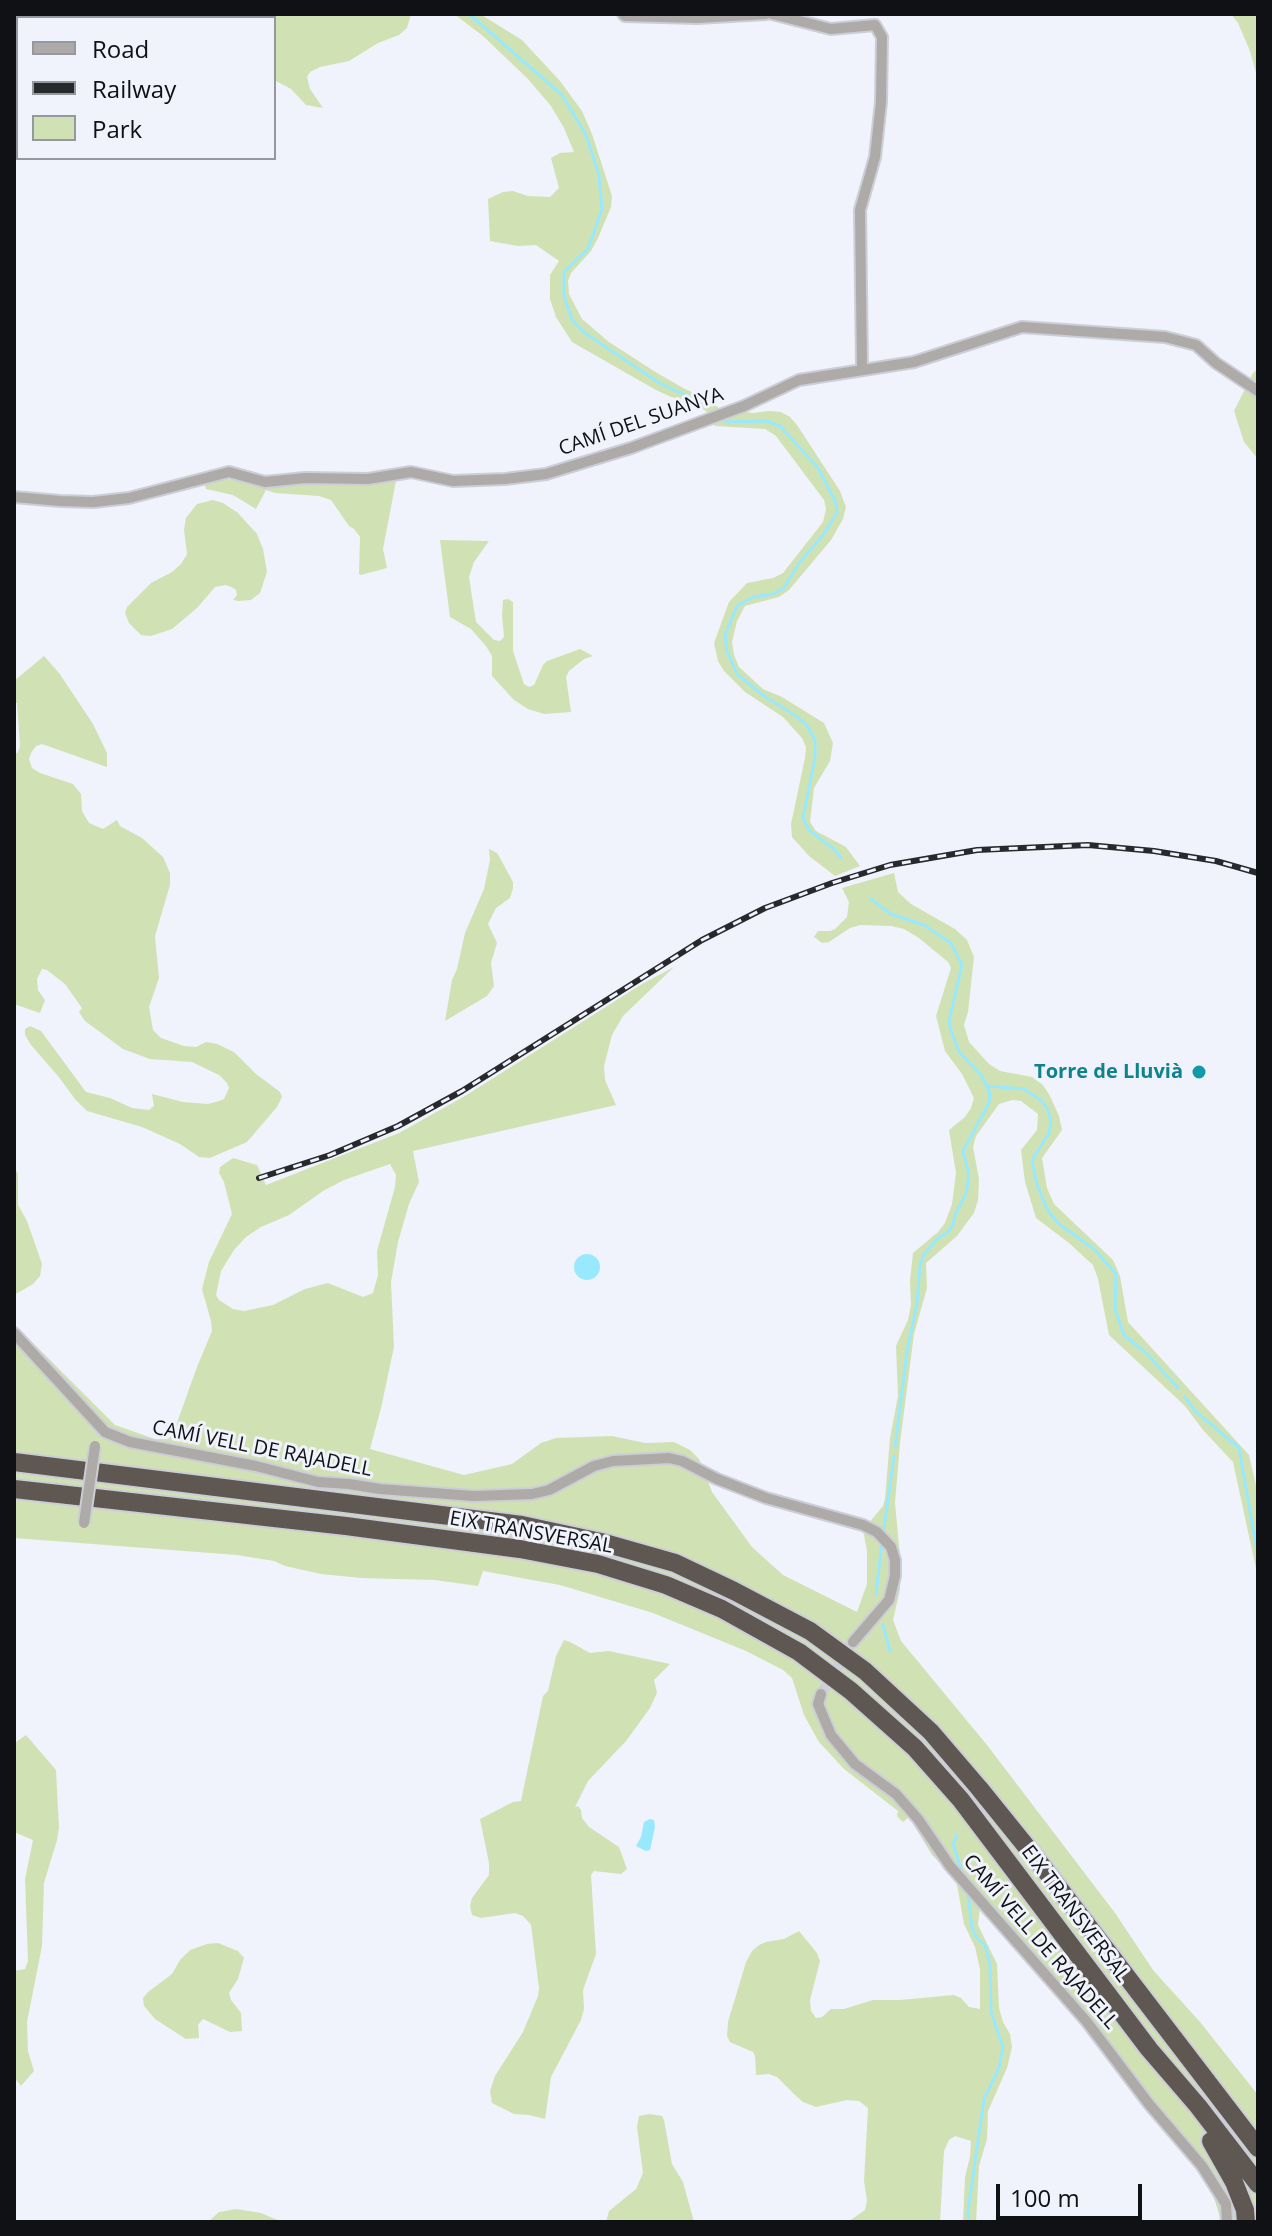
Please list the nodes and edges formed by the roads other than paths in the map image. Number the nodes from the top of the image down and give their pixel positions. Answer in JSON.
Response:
{"nodes":[{"id":1,"x":623,"y":14,"type":"edge"},
{"id":2,"x":769,"y":14,"type":"edge"},
{"id":3,"x":862,"y":369,"type":"junction"},
{"id":4,"x":1258,"y":391,"type":"edge"},
{"id":5,"x":14,"y":497,"type":"edge"},
{"id":6,"x":14,"y":1333,"type":"edge"},
{"id":7,"x":102,"y":1429,"type":"junction"},
{"id":8,"x":14,"y":1462,"type":"edge"},
{"id":9,"x":14,"y":1489,"type":"edge"},
{"id":10,"x":83,"y":1528,"type":"dead end"},
{"id":11,"x":853,"y":1642,"type":"tunnel mouth"},
{"id":12,"x":821,"y":1694,"type":"tunnel mouth"},
{"id":13,"x":1149,"y":2049,"type":"junction"},
{"id":14,"x":1258,"y":2148,"type":"edge"},
{"id":15,"x":1258,"y":2184,"type":"edge"},
{"id":16,"x":1227,"y":2222,"type":"edge"},
{"id":17,"x":1246,"y":2222,"type":"edge"}],
"edges":[{"from":1,"to":2,"type":"street"},
{"from":2,"to":3,"type":"street"},
{"from":3,"to":4,"type":"street","name":"CAMÍ DEL SUANYA"},
{"from":3,"to":5,"type":"street","name":"CAMÍ DEL SUANYA"},
{"from":6,"to":7,"type":"street","name":"CAMÍ VELL DE RAJADELL"},
{"from":7,"to":10,"type":"street","bridge":true},
{"from":7,"to":11,"type":"street","name":"CAMÍ VELL DE RAJADELL"},
{"from":8,"to":14,"type":"highway","name":"EIX TRANSVERSAL"},
{"from":9,"to":13,"type":"highway","name":"EIX TRANSVERSAL"},
{"from":12,"to":16,"type":"street","name":"CAMÍ VELL DE RAJADELL"},
{"from":13,"to":15,"type":"highway","name":"EIX TRANSVERSAL"},
{"from":13,"to":17,"type":"highway"}]}
